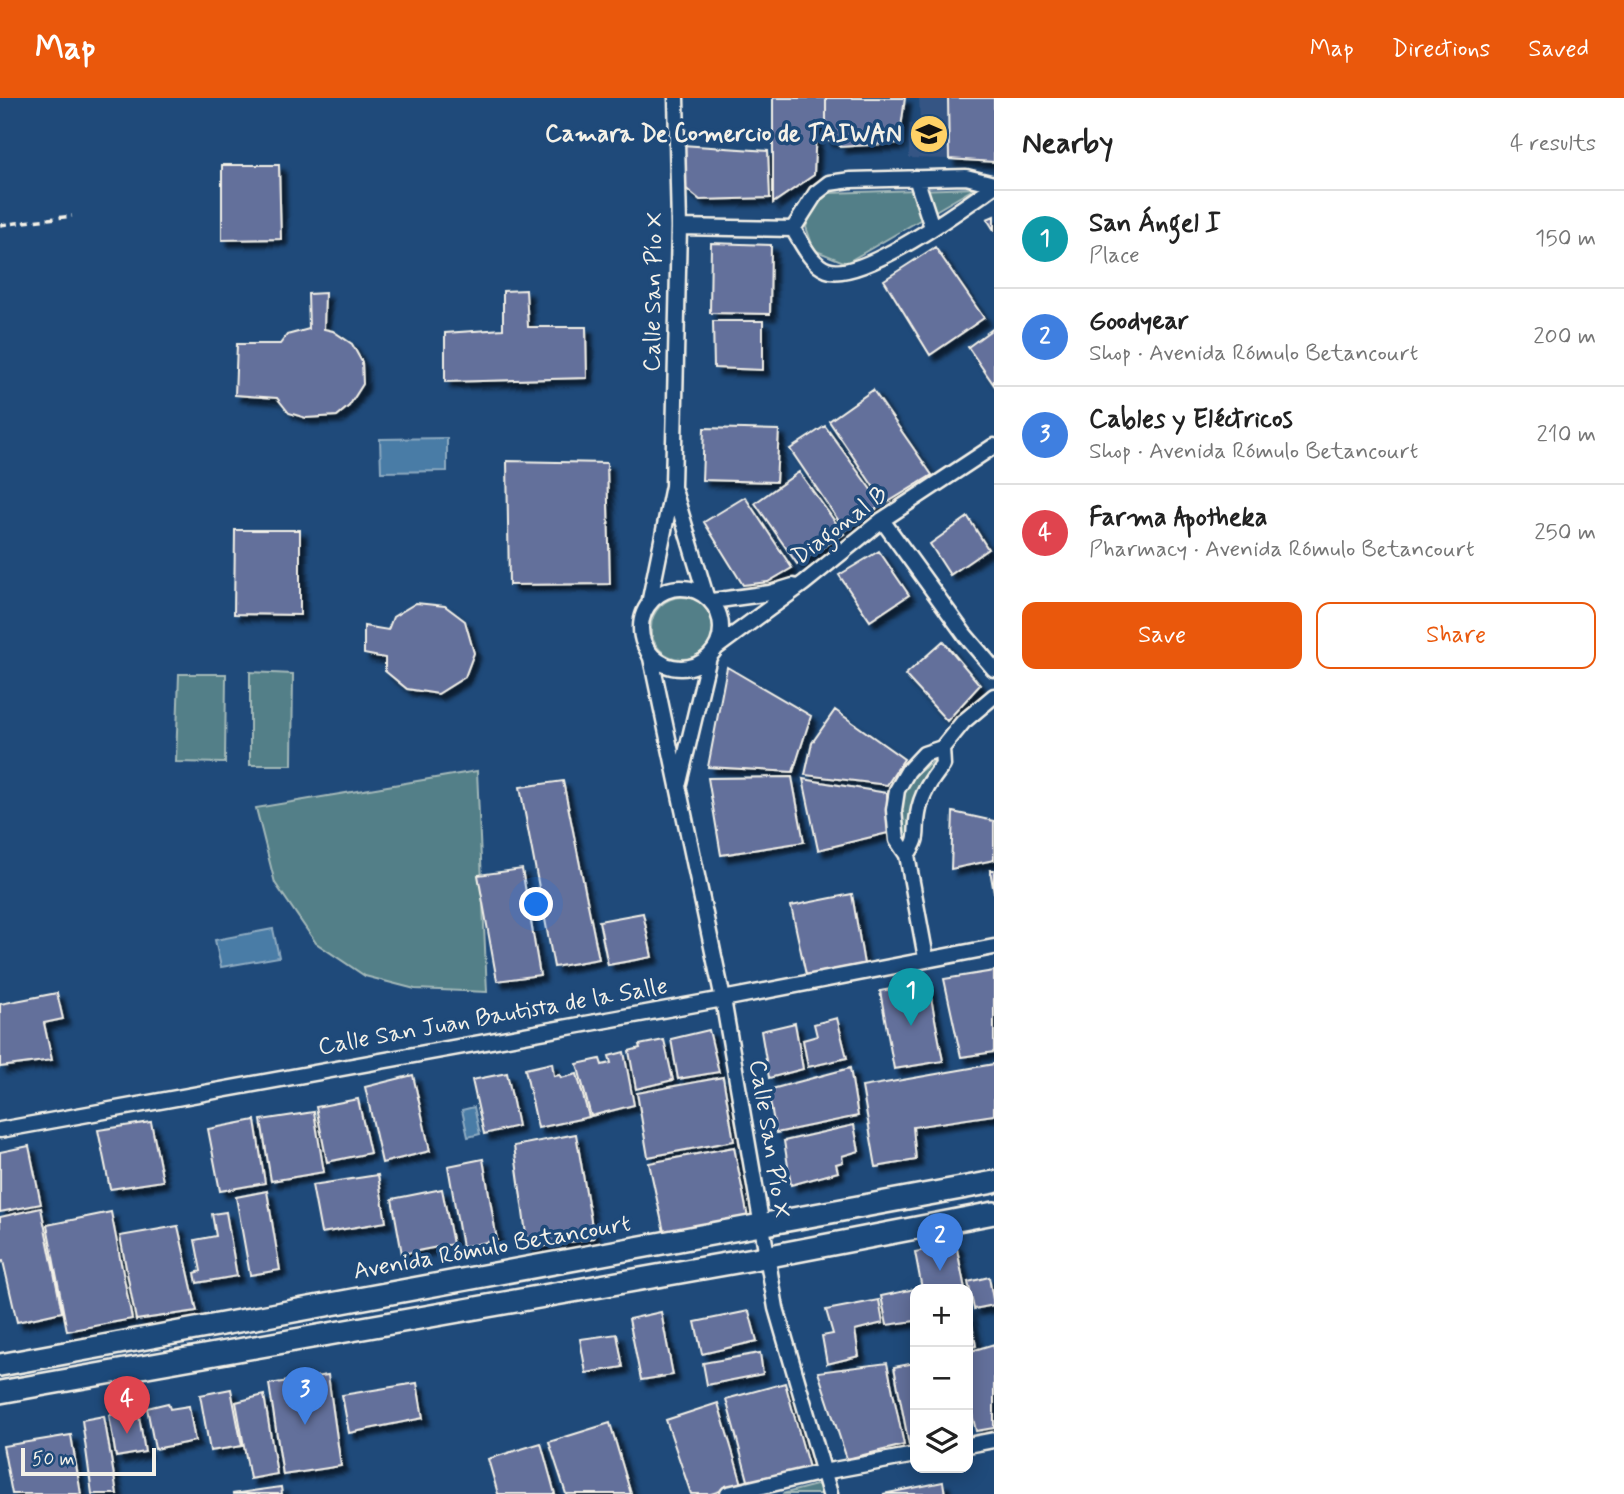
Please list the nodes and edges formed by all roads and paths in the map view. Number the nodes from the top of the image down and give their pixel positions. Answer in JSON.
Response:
{"nodes":[{"id":1,"x":676,"y":98,"type":"edge"},
{"id":2,"x":916,"y":178,"type":"junction"},
{"id":3,"x":994,"y":185,"type":"edge"},
{"id":4,"x":72,"y":216,"type":"dead end"},
{"id":5,"x":0,"y":225,"type":"edge"},
{"id":6,"x":679,"y":227,"type":"junction"},
{"id":7,"x":932,"y":227,"type":"junction"},
{"id":8,"x":793,"y":229,"type":"junction"},
{"id":9,"x":994,"y":446,"type":"edge"},
{"id":10,"x":673,"y":486,"type":"junction"},
{"id":11,"x":882,"y":520,"type":"junction"},
{"id":12,"x":804,"y":583,"type":"junction"},
{"id":13,"x":709,"y":599,"type":"junction"},
{"id":14,"x":649,"y":604,"type":"junction"},
{"id":15,"x":643,"y":641,"type":"junction"},
{"id":16,"x":713,"y":652,"type":"junction"},
{"id":17,"x":994,"y":668,"type":"edge"},
{"id":18,"x":994,"y":696,"type":"edge"},
{"id":19,"x":942,"y":748,"type":"junction"},
{"id":20,"x":678,"y":788,"type":"junction"},
{"id":21,"x":907,"y":855,"type":"junction"},
{"id":22,"x":994,"y":947,"type":"edge"},
{"id":23,"x":926,"y":958,"type":"junction"},
{"id":24,"x":723,"y":999,"type":"junction"},
{"id":25,"x":0,"y":1130,"type":"edge"},
{"id":26,"x":994,"y":1182,"type":"edge"},
{"id":27,"x":994,"y":1213,"type":"edge"},
{"id":28,"x":760,"y":1225,"type":"junction"},
{"id":29,"x":765,"y":1257,"type":"junction"},
{"id":30,"x":0,"y":1365,"type":"edge"},
{"id":31,"x":0,"y":1392,"type":"edge"},
{"id":32,"x":994,"y":1440,"type":"edge"},
{"id":33,"x":973,"y":1443,"type":"edge"},
{"id":34,"x":910,"y":1455,"type":"edge"},
{"id":35,"x":823,"y":1472,"type":"junction"},
{"id":36,"x":728,"y":1494,"type":"edge"},
{"id":37,"x":830,"y":1494,"type":"edge"}],
"edges":[{"from":1,"to":6,"type":"street","name":"Calle San Pío X"},
{"from":2,"to":3,"type":"street"},
{"from":2,"to":7,"type":"street"},
{"from":2,"to":8,"type":"street"},
{"from":3,"to":7,"type":"street"},
{"from":4,"to":5,"type":"path"},
{"from":6,"to":8,"type":"street"},
{"from":6,"to":10,"type":"street","name":"Calle San Pío X"},
{"from":7,"to":8,"type":"street"},
{"from":9,"to":11,"type":"street","name":"Diagonal B"},
{"from":10,"to":13,"type":"street","name":"Calle San Pío X"},
{"from":10,"to":14,"type":"street","name":"Calle San Pío X"},
{"from":11,"to":12,"type":"street","name":"Diagonal B"},
{"from":11,"to":17,"type":"street"},
{"from":12,"to":13,"type":"street"},
{"from":12,"to":16,"type":"street","name":"Diagonal B"},
{"from":13,"to":14,"type":"street"},
{"from":13,"to":16,"type":"street"},
{"from":14,"to":15,"type":"street"},
{"from":15,"to":16,"type":"street"},
{"from":15,"to":20,"type":"street","name":"Calle San Pío X"},
{"from":16,"to":20,"type":"street","name":"Calle San Pío X"},
{"from":18,"to":19,"type":"street"},
{"from":19,"to":21,"type":"street"},
{"from":19,"to":21,"type":"street"},
{"from":20,"to":24,"type":"street","name":"Calle San Pío X"},
{"from":21,"to":23,"type":"street"},
{"from":22,"to":23,"type":"street","name":"Calle San Juan Bautista de la Salle"},
{"from":23,"to":24,"type":"street","name":"Calle San Juan Bautista de la Salle"},
{"from":24,"to":25,"type":"street","name":"Calle San Juan Bautista de la Salle"},
{"from":24,"to":28,"type":"street","name":"Calle San Pío X"},
{"from":26,"to":28,"type":"main road","name":"Avenida Rómulo Betancourt"},
{"from":27,"to":29,"type":"main road"},
{"from":28,"to":29,"type":"street","name":"Calle San Pío X"},
{"from":28,"to":30,"type":"main road","name":"Avenida Rómulo Betancourt"},
{"from":29,"to":31,"type":"main road"},
{"from":29,"to":35,"type":"street","name":"Calle San Pío X"},
{"from":32,"to":33,"type":"street"},
{"from":34,"to":35,"type":"street"},
{"from":35,"to":36,"type":"street"},
{"from":35,"to":37,"type":"street","name":"Calle San Pío X"}]}
